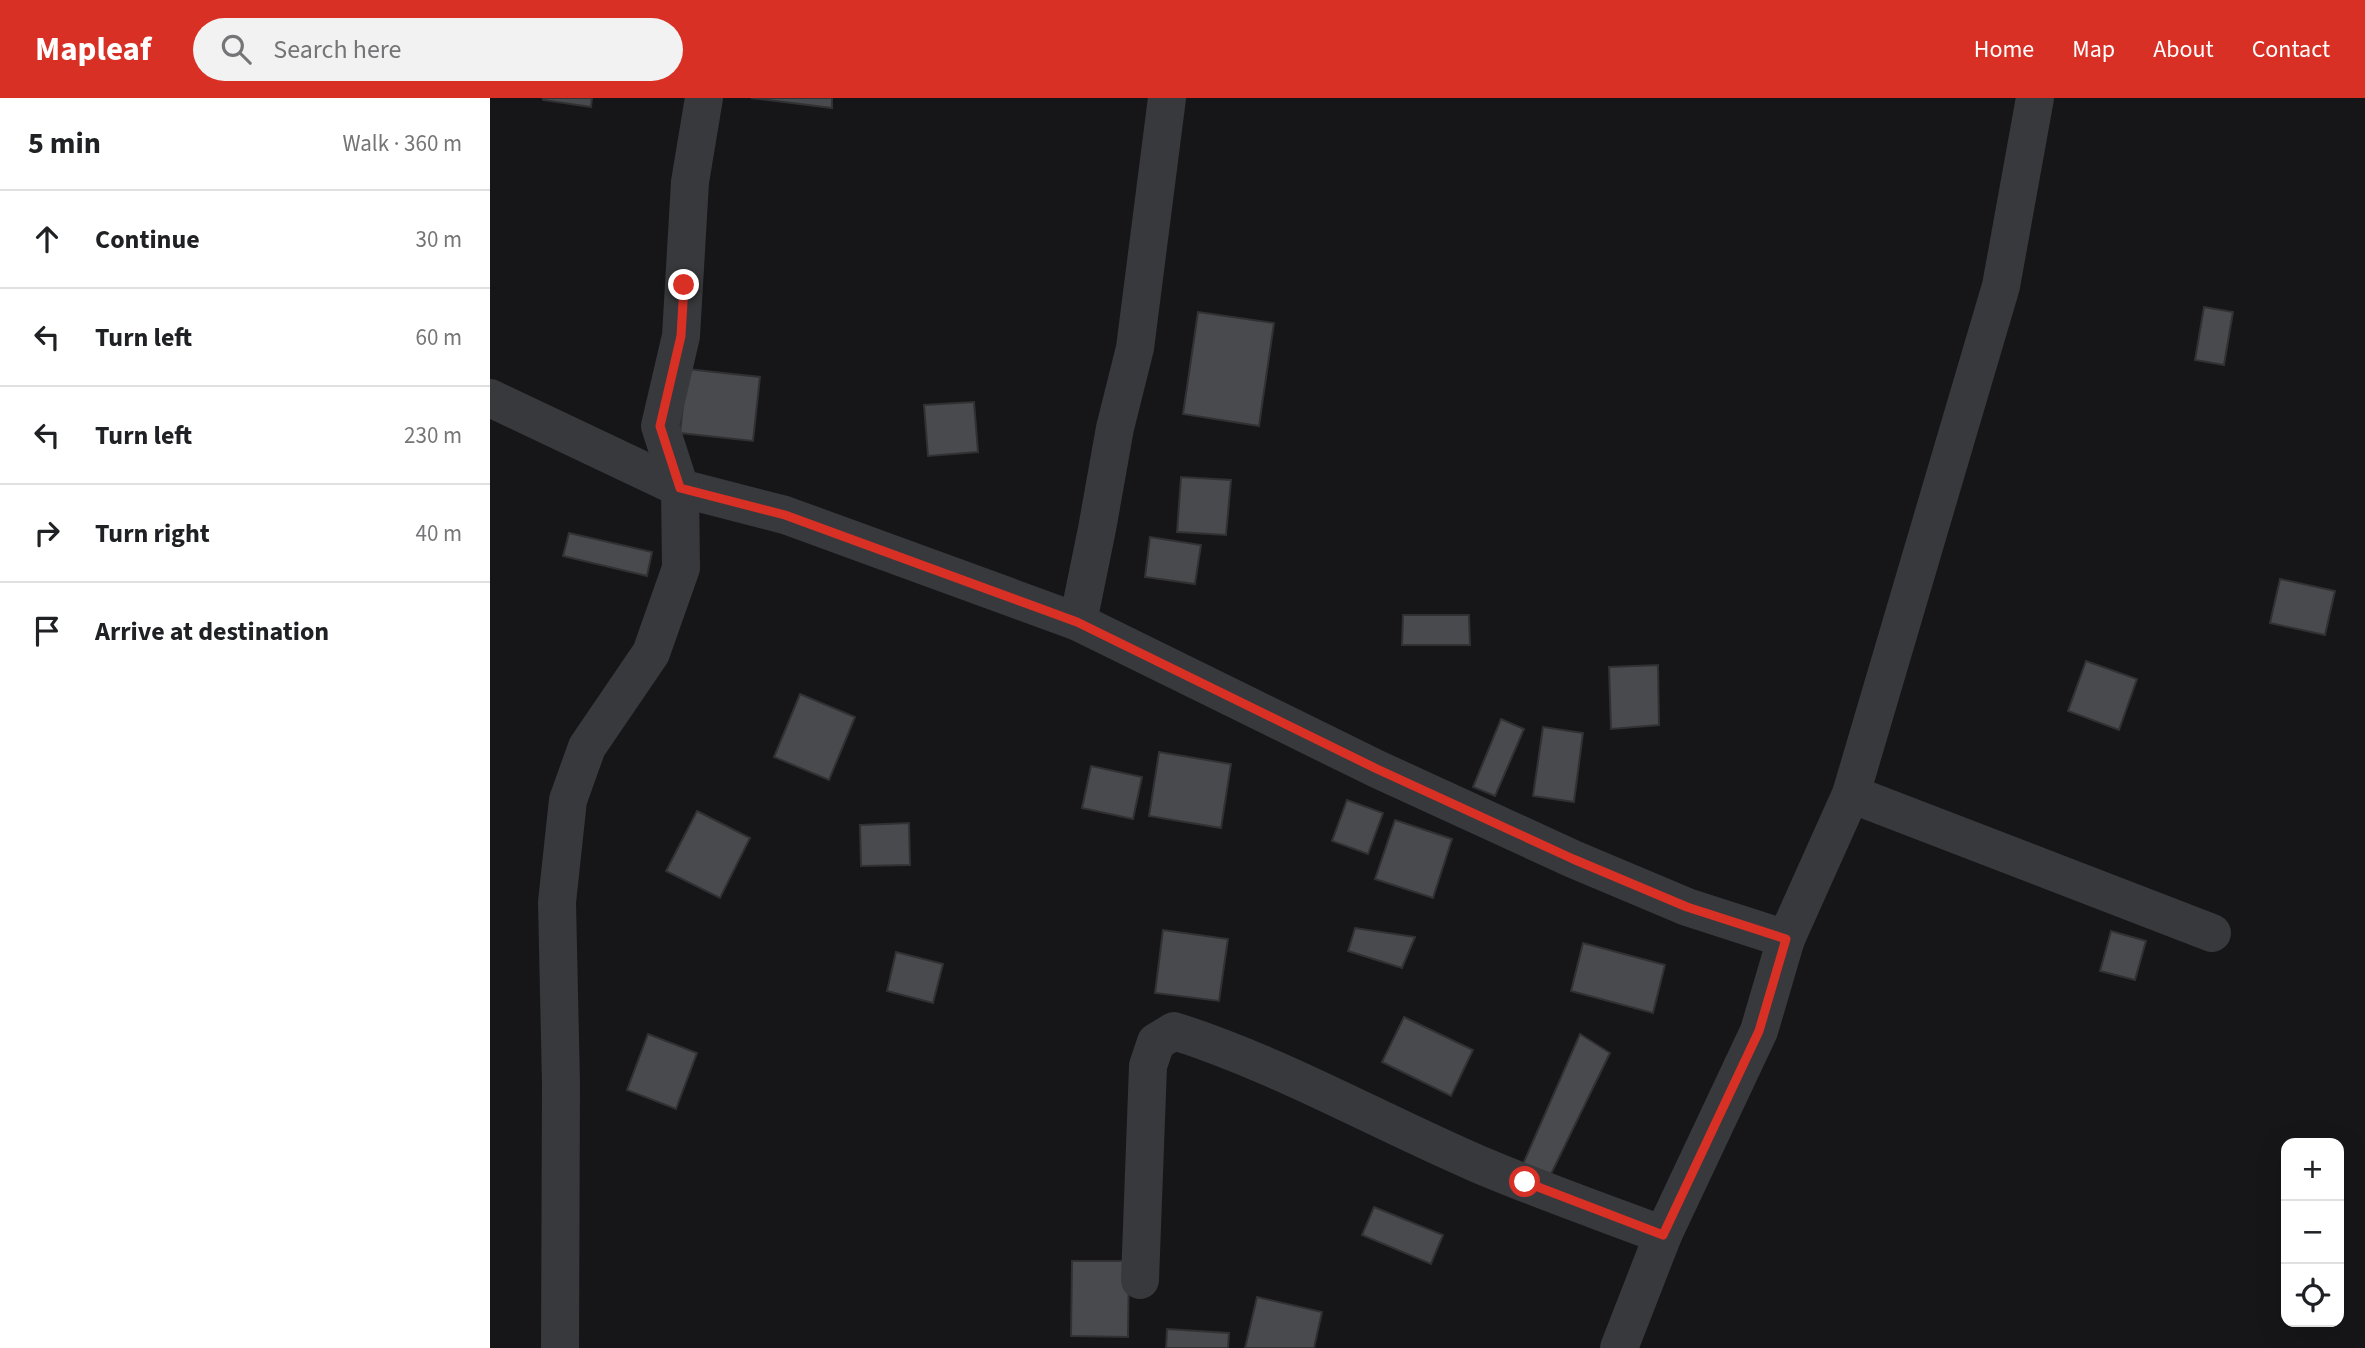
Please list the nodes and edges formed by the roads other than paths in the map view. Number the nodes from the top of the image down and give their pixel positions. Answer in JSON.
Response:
{"nodes":[{"id":1,"x":705,"y":98,"type":"edge"},
{"id":2,"x":1167,"y":98,"type":"edge"},
{"id":3,"x":2035,"y":98,"type":"edge"},
{"id":4,"x":490,"y":398,"type":"edge"},
{"id":5,"x":680,"y":488,"type":"junction"},
{"id":6,"x":1077,"y":622,"type":"junction"},
{"id":7,"x":1851,"y":794,"type":"junction"},
{"id":8,"x":2212,"y":933,"type":"dead end"},
{"id":9,"x":1786,"y":939,"type":"junction"},
{"id":10,"x":1663,"y":1235,"type":"junction"},
{"id":11,"x":1140,"y":1280,"type":"dead end"},
{"id":12,"x":560,"y":1348,"type":"edge"},
{"id":13,"x":1619,"y":1348,"type":"edge"}],
"edges":[{"from":1,"to":5,"type":"street"},
{"from":2,"to":6,"type":"street"},
{"from":3,"to":7,"type":"street"},
{"from":4,"to":5,"type":"street"},
{"from":5,"to":6,"type":"street"},
{"from":5,"to":12,"type":"street"},
{"from":6,"to":9,"type":"street"},
{"from":7,"to":8,"type":"street"},
{"from":7,"to":9,"type":"street"},
{"from":9,"to":10,"type":"street"},
{"from":10,"to":11,"type":"street"},
{"from":10,"to":13,"type":"street"}]}
